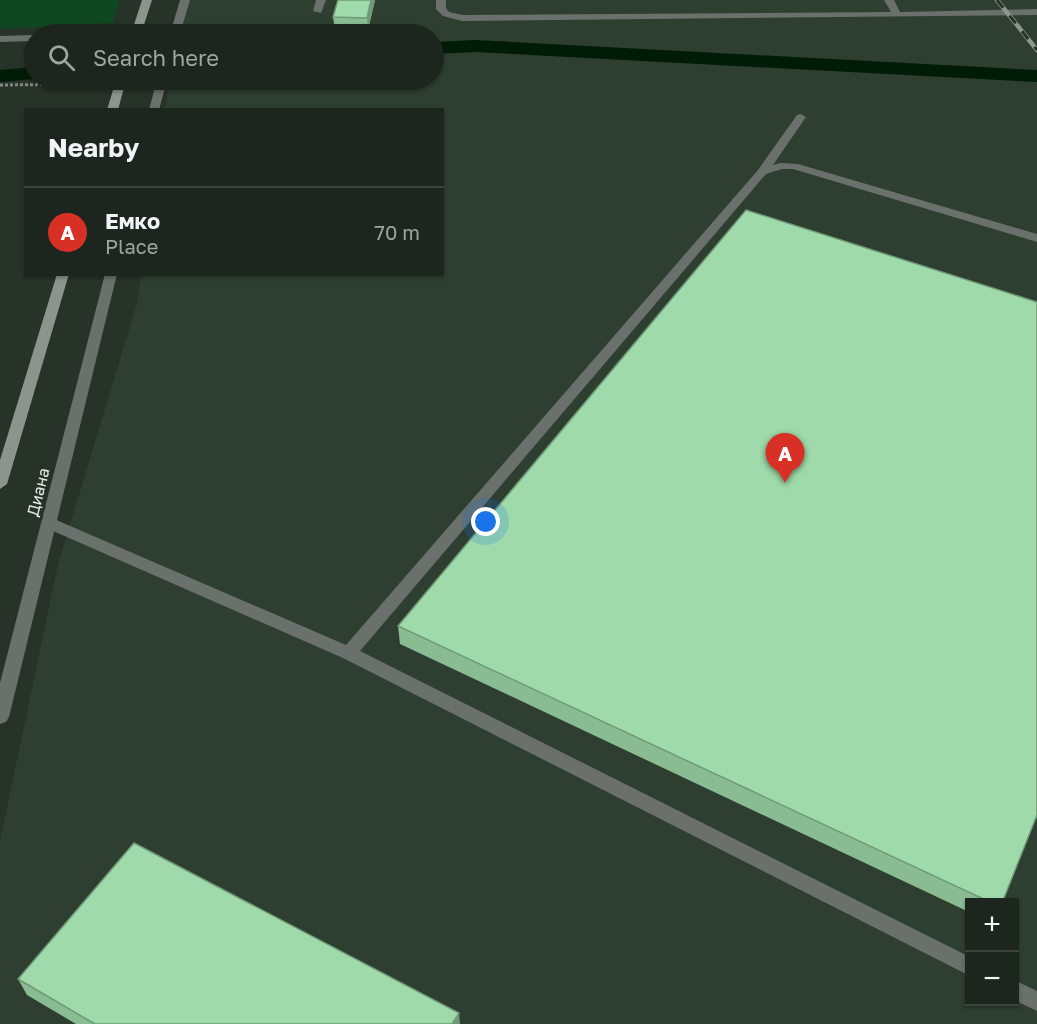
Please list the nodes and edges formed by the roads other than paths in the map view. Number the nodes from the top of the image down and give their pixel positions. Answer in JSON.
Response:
{"nodes":[{"id":1,"x":147,"y":0,"type":"edge"},
{"id":2,"x":185,"y":0,"type":"edge"},
{"id":3,"x":321,"y":0,"type":"edge"},
{"id":4,"x":441,"y":0,"type":"edge"},
{"id":5,"x":889,"y":0,"type":"edge"},
{"id":6,"x":318,"y":11,"type":"dead end"},
{"id":7,"x":1037,"y":12,"type":"edge"},
{"id":8,"x":897,"y":15,"type":"junction"},
{"id":9,"x":139,"y":24,"type":"edge"},
{"id":10,"x":178,"y":24,"type":"edge"},
{"id":11,"x":24,"y":38,"type":"edge"},
{"id":12,"x":0,"y":39,"type":"edge"},
{"id":13,"x":118,"y":90,"type":"edge"},
{"id":14,"x":160,"y":90,"type":"edge"},
{"id":15,"x":113,"y":108,"type":"edge"},
{"id":16,"x":155,"y":108,"type":"edge"},
{"id":17,"x":801,"y":117,"type":"dead end"},
{"id":18,"x":762,"y":172,"type":"junction"},
{"id":19,"x":1037,"y":238,"type":"edge"},
{"id":20,"x":62,"y":276,"type":"edge"},
{"id":21,"x":111,"y":276,"type":"edge"},
{"id":22,"x":0,"y":484,"type":"edge"},
{"id":23,"x":49,"y":523,"type":"junction"},
{"id":24,"x":349,"y":653,"type":"junction"},
{"id":25,"x":0,"y":717,"type":"edge"},
{"id":26,"x":965,"y":965,"type":"edge"},
{"id":27,"x":1019,"y":992,"type":"edge"},
{"id":28,"x":1037,"y":1001,"type":"edge"}],
"edges":[{"from":1,"to":9,"type":"main road"},
{"from":2,"to":10,"type":"street"},
{"from":3,"to":6,"type":"street"},
{"from":4,"to":8,"type":"street"},
{"from":5,"to":8,"type":"street"},
{"from":7,"to":8,"type":"street"},
{"from":11,"to":12,"type":"street"},
{"from":13,"to":15,"type":"main road"},
{"from":14,"to":16,"type":"street"},
{"from":17,"to":18,"type":"street"},
{"from":18,"to":19,"type":"street"},
{"from":18,"to":24,"type":"street"},
{"from":20,"to":22,"type":"main road"},
{"from":21,"to":23,"type":"street","name":"Диана"},
{"from":23,"to":24,"type":"street"},
{"from":23,"to":25,"type":"street","name":"Диана"},
{"from":24,"to":26,"type":"street"},
{"from":27,"to":28,"type":"street"}]}
